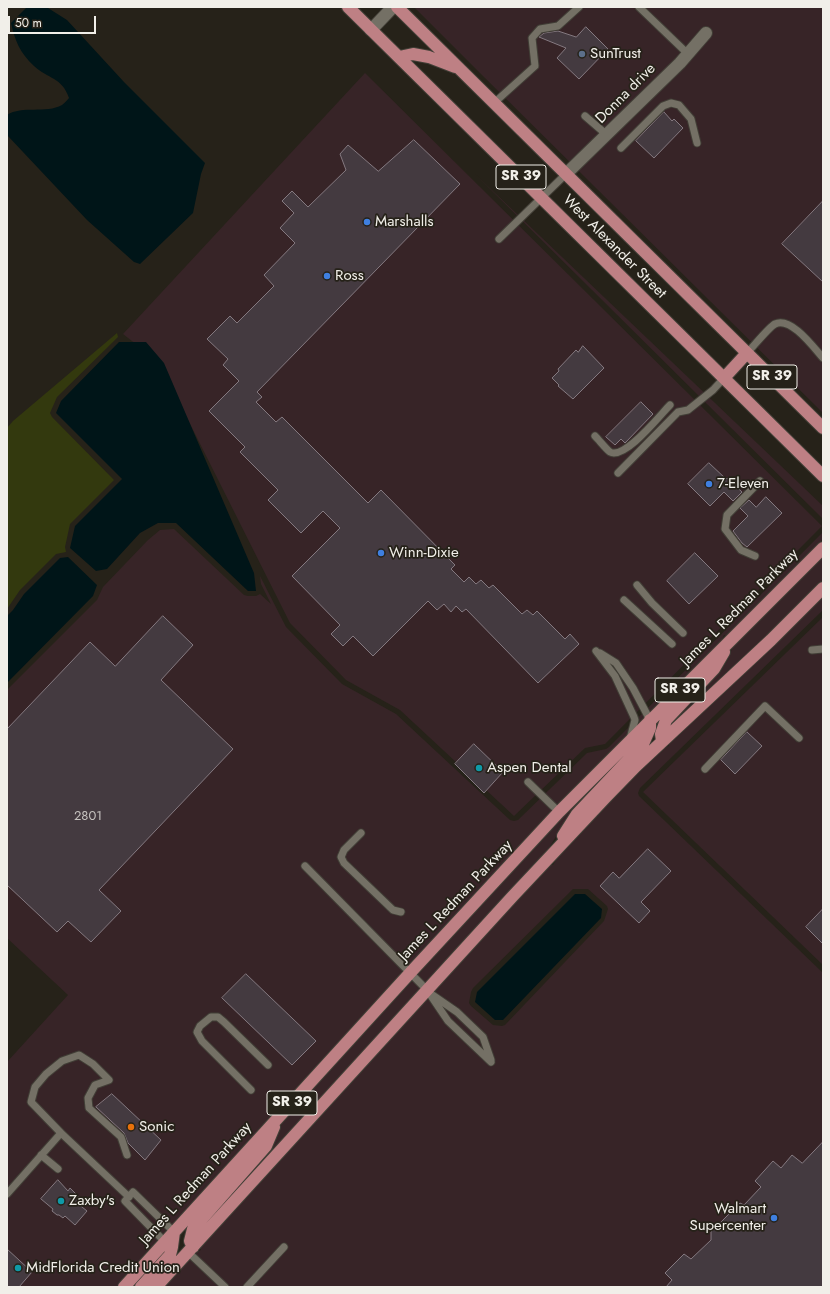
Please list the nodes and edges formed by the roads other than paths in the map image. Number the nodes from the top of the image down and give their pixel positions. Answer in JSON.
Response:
{"nodes":[{"id":1,"x":348,"y":7,"type":"edge"},
{"id":2,"x":393,"y":7,"type":"edge"},
{"id":3,"x":397,"y":7,"type":"edge"},
{"id":4,"x":579,"y":7,"type":"edge"},
{"id":5,"x":639,"y":7,"type":"edge"},
{"id":6,"x":371,"y":30,"type":"junction"},
{"id":7,"x":706,"y":33,"type":"dead end"},
{"id":8,"x":688,"y":54,"type":"junction"},
{"id":9,"x":399,"y":57,"type":"junction"},
{"id":10,"x":458,"y":68,"type":"junction"},
{"id":11,"x":494,"y":103,"type":"junction"},
{"id":12,"x":585,"y":116,"type":"dead end"},
{"id":13,"x":607,"y":134,"type":"junction"},
{"id":14,"x":697,"y":143,"type":"dead end"},
{"id":15,"x":621,"y":148,"type":"dead end"},
{"id":16,"x":566,"y":174,"type":"junction"},
{"id":17,"x":542,"y":198,"type":"junction"},
{"id":18,"x":499,"y":239,"type":"dead end"},
{"id":19,"x":747,"y":353,"type":"junction"},
{"id":20,"x":823,"y":358,"type":"edge"},
{"id":21,"x":724,"y":378,"type":"junction"},
{"id":22,"x":670,"y":405,"type":"dead end"},
{"id":23,"x":823,"y":428,"type":"edge"},
{"id":24,"x":595,"y":436,"type":"dead end"},
{"id":25,"x":618,"y":474,"type":"dead end"},
{"id":26,"x":823,"y":476,"type":"edge"},
{"id":27,"x":760,"y":481,"type":"dead end"},
{"id":28,"x":823,"y":548,"type":"edge"},
{"id":29,"x":755,"y":556,"type":"dead end"},
{"id":30,"x":637,"y":585,"type":"dead end"},
{"id":31,"x":823,"y":588,"type":"edge"},
{"id":32,"x":624,"y":600,"type":"dead end"},
{"id":33,"x":683,"y":633,"type":"dead end"},
{"id":34,"x":727,"y":643,"type":"junction"},
{"id":35,"x":672,"y":644,"type":"dead end"},
{"id":36,"x":823,"y":649,"type":"edge"},
{"id":37,"x":812,"y":650,"type":"dead end"},
{"id":38,"x":650,"y":720,"type":"junction"},
{"id":39,"x":799,"y":738,"type":"dead end"},
{"id":40,"x":630,"y":740,"type":"junction"},
{"id":41,"x":662,"y":741,"type":"junction"},
{"id":42,"x":705,"y":769,"type":"dead end"},
{"id":43,"x":528,"y":782,"type":"dead end"},
{"id":44,"x":559,"y":812,"type":"junction"},
{"id":45,"x":361,"y":834,"type":"dead end"},
{"id":46,"x":551,"y":856,"type":"junction"},
{"id":47,"x":306,"y":866,"type":"dead end"},
{"id":48,"x":401,"y":912,"type":"dead end"},
{"id":49,"x":410,"y":973,"type":"junction"},
{"id":50,"x":427,"y":990,"type":"junction"},
{"id":51,"x":268,"y":1065,"type":"dead end"},
{"id":52,"x":251,"y":1090,"type":"dead end"},
{"id":53,"x":276,"y":1120,"type":"junction"},
{"id":54,"x":61,"y":1133,"type":"junction"},
{"id":55,"x":41,"y":1155,"type":"junction"},
{"id":56,"x":127,"y":1155,"type":"dead end"},
{"id":57,"x":58,"y":1169,"type":"dead end"},
{"id":58,"x":7,"y":1194,"type":"edge"},
{"id":59,"x":129,"y":1197,"type":"junction"},
{"id":60,"x":174,"y":1232,"type":"junction"},
{"id":61,"x":165,"y":1242,"type":"junction"},
{"id":62,"x":284,"y":1247,"type":"dead end"},
{"id":63,"x":190,"y":1250,"type":"junction"},
{"id":64,"x":124,"y":1287,"type":"edge"},
{"id":65,"x":141,"y":1287,"type":"edge"},
{"id":66,"x":156,"y":1287,"type":"edge"},
{"id":67,"x":225,"y":1287,"type":"edge"},
{"id":68,"x":247,"y":1287,"type":"edge"}],
"edges":[{"from":1,"to":6,"type":"main road","name":"West Alexander Street","number":"SR 39"},
{"from":2,"to":6,"type":"street"},
{"from":3,"to":10,"type":"main road","name":"West Alexander Street","number":"SR 39"},
{"from":4,"to":11,"type":"lane"},
{"from":5,"to":8,"type":"lane"},
{"from":6,"to":9,"type":"main road","name":"West Alexander Street","number":"SR 39"},
{"from":7,"to":8,"type":"street","name":"Donna drive"},
{"from":8,"to":13,"type":"street","name":"Donna drive"},
{"from":9,"to":10,"type":"main road"},
{"from":9,"to":17,"type":"main road","name":"West Alexander Street","number":"SR 39"},
{"from":10,"to":11,"type":"main road","name":"West Alexander Street","number":"SR 39"},
{"from":11,"to":16,"type":"main road","name":"West Alexander Street","number":"SR 39"},
{"from":12,"to":13,"type":"lane"},
{"from":13,"to":16,"type":"street","name":"Donna drive"},
{"from":14,"to":15,"type":"lane"},
{"from":16,"to":17,"type":"lane"},
{"from":16,"to":19,"type":"main road","name":"West Alexander Street","number":"SR 39"},
{"from":17,"to":18,"type":"lane"},
{"from":17,"to":21,"type":"main road","name":"West Alexander Street","number":"SR 39"},
{"from":19,"to":20,"type":"lane"},
{"from":19,"to":21,"type":"main road"},
{"from":19,"to":23,"type":"main road","name":"West Alexander Street","number":"SR 39"},
{"from":21,"to":25,"type":"lane"},
{"from":21,"to":26,"type":"main road","name":"West Alexander Street","number":"SR 39"},
{"from":22,"to":24,"type":"lane"},
{"from":27,"to":29,"type":"lane"},
{"from":28,"to":34,"type":"main road","name":"James L Redman Parkway","number":"SR 39"},
{"from":30,"to":33,"type":"lane"},
{"from":31,"to":41,"type":"main road","number":"SR 39"},
{"from":32,"to":35,"type":"lane"},
{"from":34,"to":38,"type":"main road","name":"James L Redman Parkway","number":"SR 39"},
{"from":34,"to":41,"type":"main road"},
{"from":36,"to":37,"type":"lane"},
{"from":38,"to":40,"type":"main road","name":"James L Redman Parkway","number":"SR 39"},
{"from":38,"to":40,"type":"lane"},
{"from":38,"to":46,"type":"main road"},
{"from":39,"to":42,"type":"lane"},
{"from":40,"to":44,"type":"main road","name":"James L Redman Parkway","number":"SR 39"},
{"from":41,"to":46,"type":"main road","number":"SR 39"},
{"from":43,"to":44,"type":"lane"},
{"from":44,"to":49,"type":"main road","name":"James L Redman Parkway","number":"SR 39"},
{"from":45,"to":48,"type":"lane"},
{"from":46,"to":50,"type":"main road","number":"SR 39"},
{"from":47,"to":49,"type":"lane"},
{"from":49,"to":50,"type":"lane"},
{"from":49,"to":53,"type":"main road","name":"James L Redman Parkway","number":"SR 39"},
{"from":50,"to":50,"type":"lane"},
{"from":50,"to":63,"type":"main road","number":"SR 39"},
{"from":51,"to":52,"type":"lane"},
{"from":53,"to":60,"type":"main road","name":"James L Redman Parkway","number":"SR 39"},
{"from":53,"to":63,"type":"main road"},
{"from":54,"to":55,"type":"lane"},
{"from":54,"to":56,"type":"lane"},
{"from":54,"to":59,"type":"lane"},
{"from":55,"to":57,"type":"lane"},
{"from":55,"to":58,"type":"lane"},
{"from":59,"to":60,"type":"lane"},
{"from":59,"to":61,"type":"lane"},
{"from":60,"to":61,"type":"main road","name":"James L Redman Parkway","number":"SR 39"},
{"from":60,"to":65,"type":"main road"},
{"from":61,"to":64,"type":"main road","name":"James L Redman Parkway","number":"SR 39"},
{"from":62,"to":68,"type":"lane"},
{"from":63,"to":66,"type":"main road","number":"SR 39"},
{"from":63,"to":67,"type":"lane"}]}
